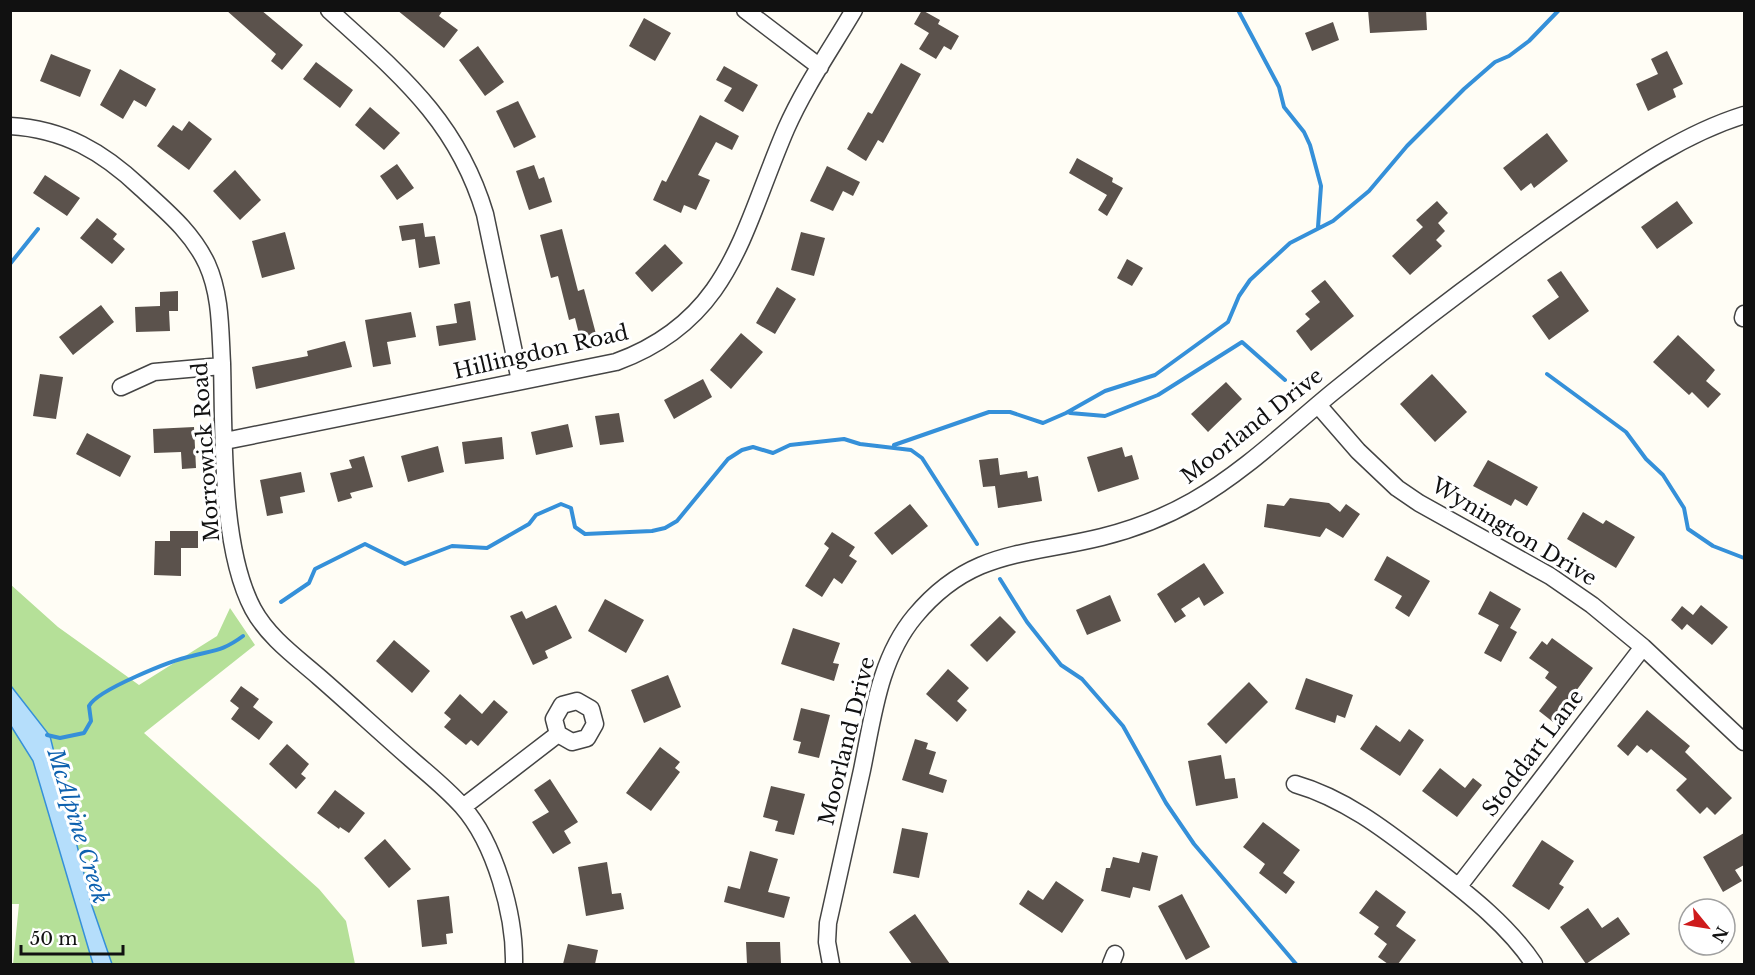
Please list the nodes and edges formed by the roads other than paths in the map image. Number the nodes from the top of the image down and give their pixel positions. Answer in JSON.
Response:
{"nodes":[{"id":1,"x":329,"y":10,"type":"edge"},
{"id":2,"x":745,"y":10,"type":"edge"},
{"id":3,"x":854,"y":10,"type":"edge"},
{"id":4,"x":820,"y":66,"type":"junction"},
{"id":5,"x":1744,"y":118,"type":"edge"},
{"id":6,"x":10,"y":126,"type":"edge"},
{"id":7,"x":222,"y":366,"type":"junction"},
{"id":8,"x":520,"y":381,"type":"junction"},
{"id":9,"x":121,"y":387,"type":"dead end"},
{"id":10,"x":1318,"y":405,"type":"junction"},
{"id":11,"x":225,"y":441,"type":"junction"},
{"id":12,"x":1643,"y":647,"type":"junction"},
{"id":13,"x":558,"y":734,"type":"dead end"},
{"id":14,"x":1744,"y":742,"type":"edge"},
{"id":15,"x":1295,"y":784,"type":"dead end"},
{"id":16,"x":463,"y":807,"type":"junction"},
{"id":17,"x":1459,"y":886,"type":"junction"},
{"id":18,"x":514,"y":964,"type":"edge"},
{"id":19,"x":831,"y":964,"type":"edge"},
{"id":20,"x":1534,"y":964,"type":"edge"}],
"edges":[{"from":1,"to":8,"type":"street"},
{"from":2,"to":4,"type":"street"},
{"from":3,"to":4,"type":"street","name":"Hillingdon Road"},
{"from":4,"to":8,"type":"street","name":"Hillingdon Road"},
{"from":5,"to":10,"type":"street","name":"Moorland Drive"},
{"from":6,"to":7,"type":"street","name":"Morrowick Road"},
{"from":7,"to":9,"type":"street"},
{"from":7,"to":11,"type":"street","name":"Morrowick Road"},
{"from":8,"to":11,"type":"street","name":"Hillingdon Road"},
{"from":10,"to":12,"type":"street","name":"Wynington Drive"},
{"from":10,"to":19,"type":"street","name":"Moorland Drive"},
{"from":11,"to":16,"type":"street","name":"Morrowick Road"},
{"from":12,"to":14,"type":"street","name":"Wynington Drive"},
{"from":12,"to":17,"type":"street","name":"Stoddart Lane"},
{"from":13,"to":16,"type":"street"},
{"from":15,"to":17,"type":"street"},
{"from":16,"to":18,"type":"street","name":"Morrowick Road"},
{"from":17,"to":20,"type":"street"}]}
